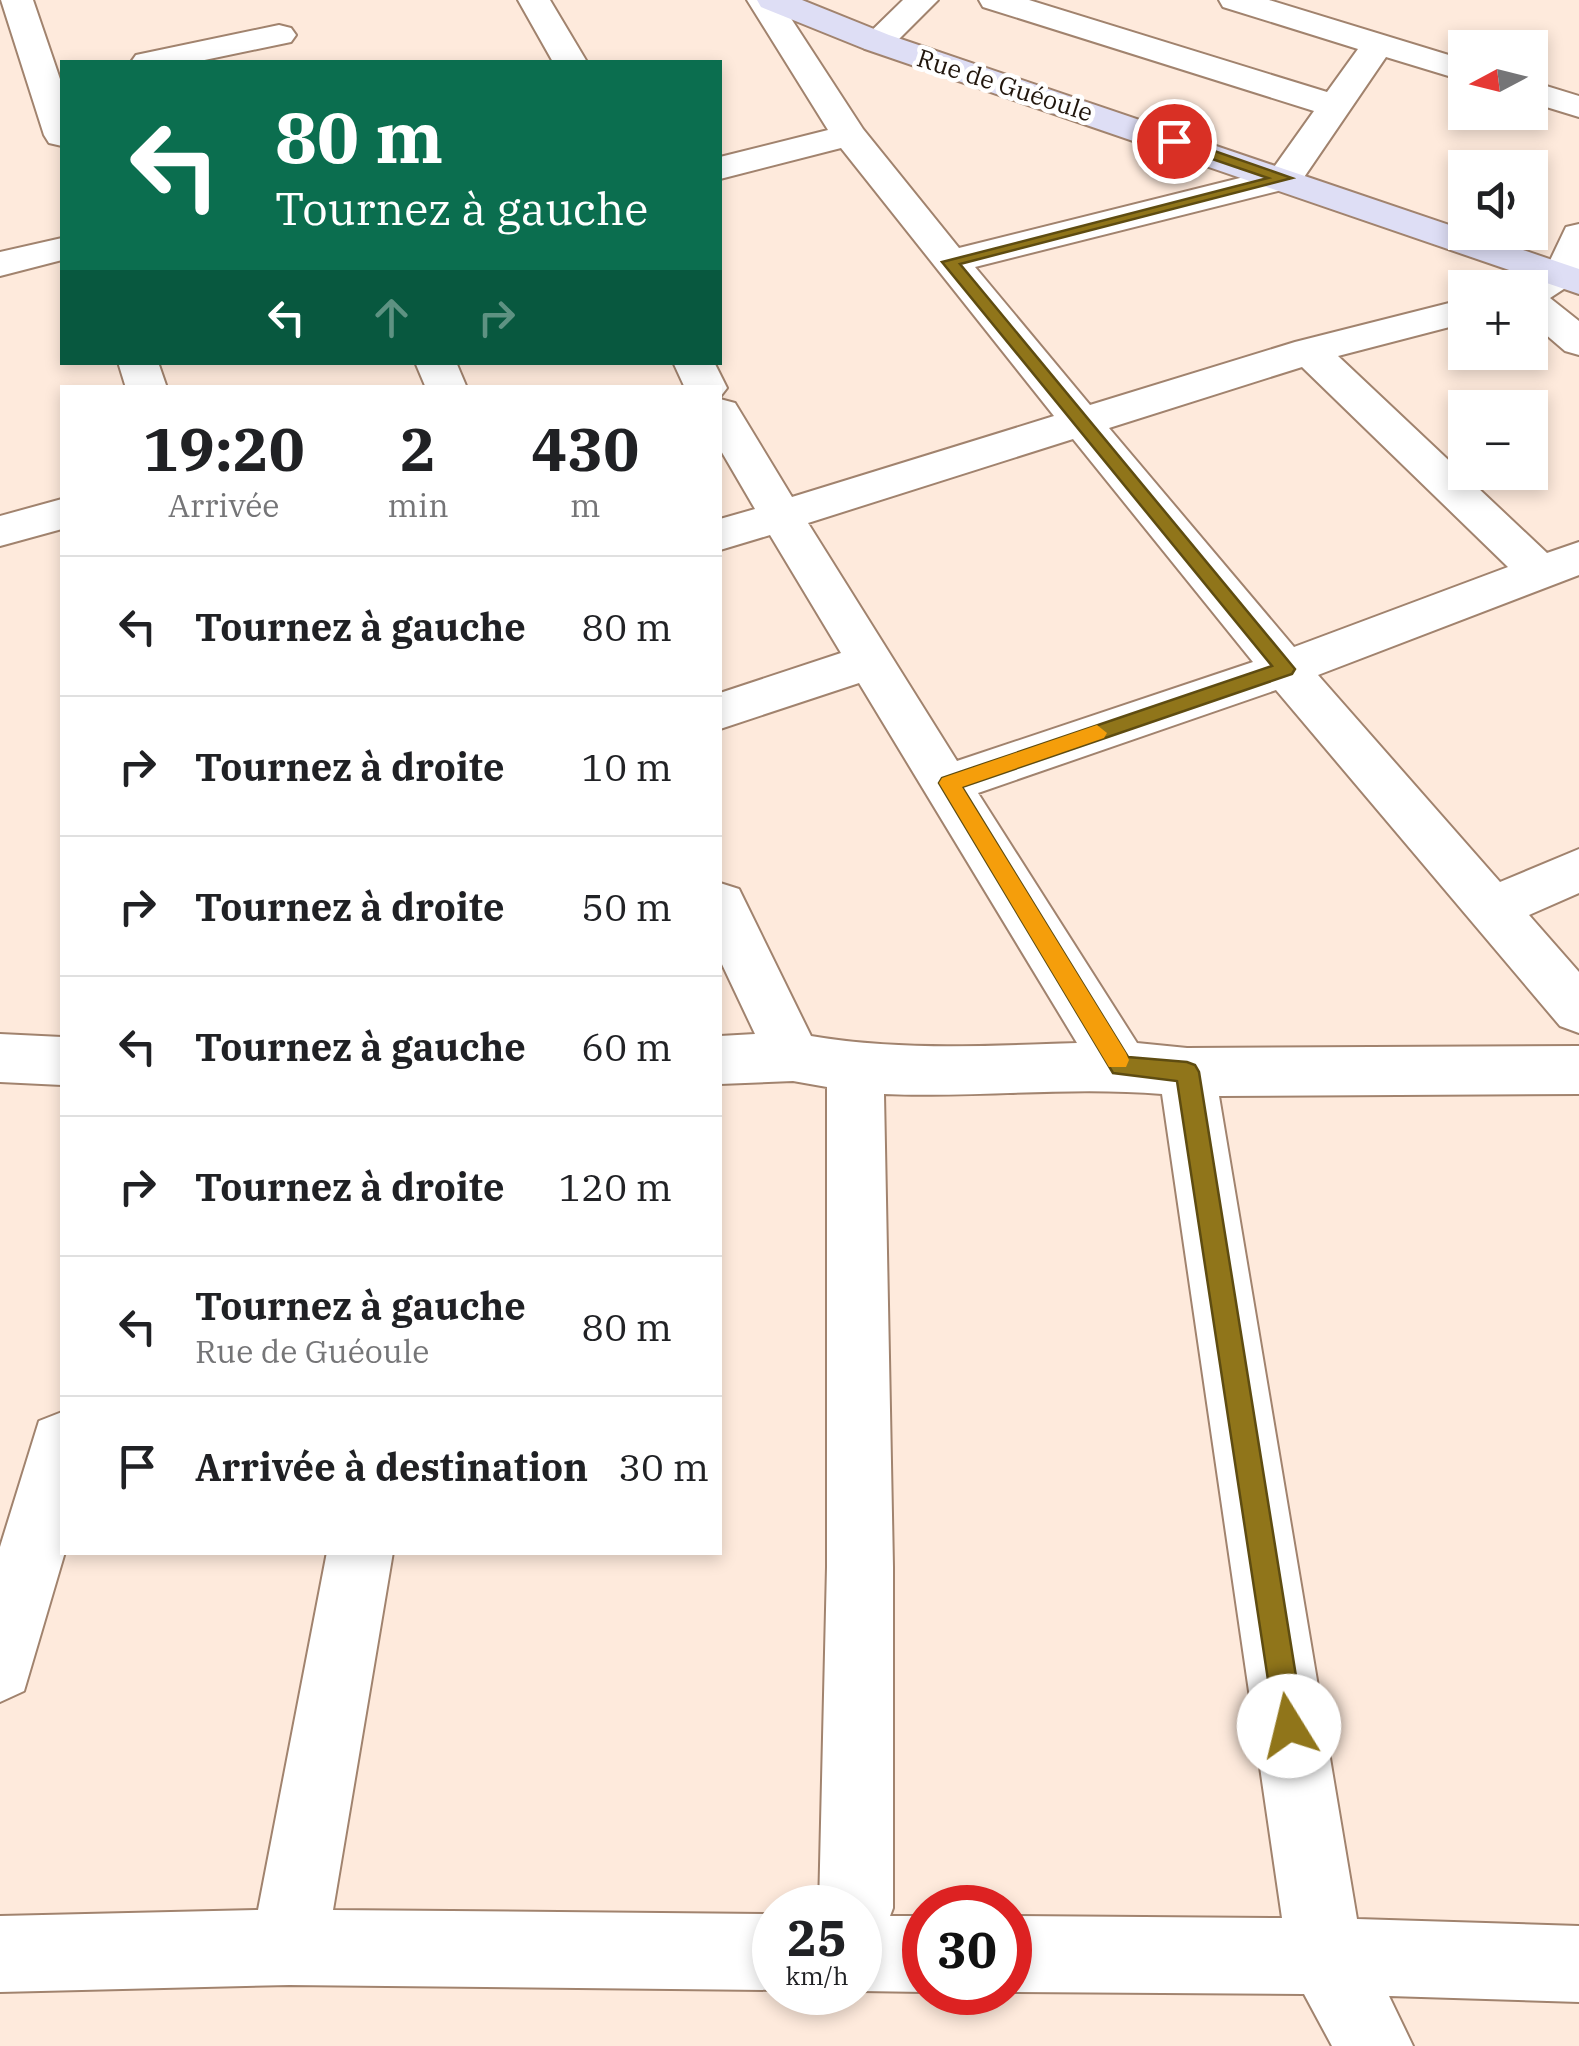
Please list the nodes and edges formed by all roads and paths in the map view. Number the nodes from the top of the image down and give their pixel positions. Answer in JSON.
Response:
{"nodes":[{"id":1,"x":17,"y":0,"type":"edge"},
{"id":2,"x":263,"y":0,"type":"edge"},
{"id":3,"x":534,"y":0,"type":"edge"},
{"id":4,"x":763,"y":0,"type":"edge"},
{"id":5,"x":772,"y":0,"type":"edge"},
{"id":6,"x":922,"y":0,"type":"edge"},
{"id":7,"x":995,"y":0,"type":"edge"},
{"id":8,"x":1235,"y":0,"type":"edge"},
{"id":9,"x":877,"y":42,"type":"junction"},
{"id":10,"x":1378,"y":44,"type":"junction"},
{"id":11,"x":286,"y":48,"type":"edge"},
{"id":12,"x":168,"y":60,"type":"edge"},
{"id":13,"x":569,"y":60,"type":"edge"},
{"id":14,"x":1448,"y":66,"type":"edge"},
{"id":15,"x":41,"y":86,"type":"edge"},
{"id":16,"x":1548,"y":97,"type":"edge"},
{"id":17,"x":1334,"y":106,"type":"junction"},
{"id":18,"x":1579,"y":106,"type":"edge"},
{"id":19,"x":60,"y":131,"type":"edge"},
{"id":20,"x":849,"y":135,"type":"junction"},
{"id":21,"x":722,"y":167,"type":"edge"},
{"id":22,"x":1284,"y":178,"type":"junction"},
{"id":23,"x":1579,"y":235,"type":"edge"},
{"id":24,"x":60,"y":249,"type":"edge"},
{"id":25,"x":950,"y":262,"type":"junction"},
{"id":26,"x":0,"y":264,"type":"edge"},
{"id":27,"x":1550,"y":288,"type":"edge"},
{"id":28,"x":1448,"y":315,"type":"edge"},
{"id":29,"x":1579,"y":342,"type":"edge"},
{"id":30,"x":1309,"y":351,"type":"junction"},
{"id":31,"x":722,"y":416,"type":"edge"},
{"id":32,"x":1080,"y":420,"type":"junction"},
{"id":33,"x":60,"y":515,"type":"edge"},
{"id":34,"x":781,"y":518,"type":"junction"},
{"id":35,"x":0,"y":531,"type":"edge"},
{"id":36,"x":722,"y":534,"type":"edge"},
{"id":37,"x":1560,"y":565,"type":"edge"},
{"id":38,"x":868,"y":662,"type":"junction"},
{"id":39,"x":1285,"y":669,"type":"junction"},
{"id":40,"x":722,"y":710,"type":"edge"},
{"id":41,"x":949,"y":783,"type":"junction"},
{"id":42,"x":1579,"y":870,"type":"edge"},
{"id":43,"x":722,"y":908,"type":"edge"},
{"id":44,"x":1490,"y":910,"type":"junction"},
{"id":45,"x":1579,"y":1010,"type":"edge"},
{"id":46,"x":793,"y":1057,"type":"junction"},
{"id":47,"x":0,"y":1058,"type":"edge"},
{"id":48,"x":722,"y":1060,"type":"edge"},
{"id":49,"x":60,"y":1061,"type":"edge"},
{"id":50,"x":1121,"y":1066,"type":"junction"},
{"id":51,"x":855,"y":1068,"type":"junction"},
{"id":52,"x":1579,"y":1070,"type":"edge"},
{"id":53,"x":1187,"y":1072,"type":"junction"},
{"id":54,"x":60,"y":1451,"type":"edge"},
{"id":55,"x":359,"y":1555,"type":"edge"},
{"id":56,"x":0,"y":1666,"type":"edge"},
{"id":57,"x":856,"y":1885,"type":"edge"},
{"id":58,"x":289,"y":1947,"type":"junction"},
{"id":59,"x":752,"y":1952,"type":"edge"},
{"id":60,"x":0,"y":1954,"type":"edge"},
{"id":61,"x":1032,"y":1954,"type":"edge"},
{"id":62,"x":1326,"y":1956,"type":"junction"},
{"id":63,"x":1579,"y":1964,"type":"edge"},
{"id":64,"x":1374,"y":2046,"type":"edge"}],
"edges":[{"from":1,"to":15,"type":"street"},
{"from":2,"to":11,"type":"street"},
{"from":3,"to":13,"type":"street"},
{"from":4,"to":20,"type":"street"},
{"from":5,"to":9,"type":"main road","name":"Rue de Guéoule"},
{"from":6,"to":9,"type":"street"},
{"from":7,"to":17,"type":"street"},
{"from":8,"to":10,"type":"street"},
{"from":9,"to":22,"type":"main road","name":"Rue de Guéoule"},
{"from":10,"to":14,"type":"street"},
{"from":10,"to":17,"type":"street"},
{"from":11,"to":12,"type":"street"},
{"from":15,"to":19,"type":"street"},
{"from":16,"to":18,"type":"street"},
{"from":17,"to":22,"type":"street"},
{"from":20,"to":21,"type":"street"},
{"from":20,"to":25,"type":"street"},
{"from":22,"to":25,"type":"street"},
{"from":22,"to":27,"type":"main road","name":"Rue de Guéoule"},
{"from":23,"to":27,"type":"street"},
{"from":24,"to":26,"type":"street"},
{"from":25,"to":32,"type":"street"},
{"from":27,"to":29,"type":"street"},
{"from":28,"to":30,"type":"street"},
{"from":30,"to":32,"type":"street"},
{"from":30,"to":37,"type":"street"},
{"from":31,"to":34,"type":"street"},
{"from":32,"to":34,"type":"street"},
{"from":32,"to":39,"type":"street"},
{"from":33,"to":35,"type":"street"},
{"from":34,"to":36,"type":"street"},
{"from":34,"to":38,"type":"street"},
{"from":37,"to":39,"type":"street"},
{"from":38,"to":40,"type":"street"},
{"from":38,"to":41,"type":"street"},
{"from":39,"to":41,"type":"street"},
{"from":39,"to":44,"type":"street"},
{"from":41,"to":50,"type":"street"},
{"from":42,"to":44,"type":"street"},
{"from":43,"to":46,"type":"street"},
{"from":44,"to":45,"type":"street"},
{"from":46,"to":48,"type":"street"},
{"from":46,"to":51,"type":"street"},
{"from":47,"to":49,"type":"street"},
{"from":50,"to":51,"type":"street"},
{"from":50,"to":53,"type":"street"},
{"from":51,"to":57,"type":"street"},
{"from":52,"to":53,"type":"street"},
{"from":53,"to":62,"type":"street"},
{"from":54,"to":56,"type":"street"},
{"from":55,"to":58,"type":"street"},
{"from":58,"to":59,"type":"street"},
{"from":58,"to":60,"type":"street"},
{"from":61,"to":62,"type":"street"},
{"from":62,"to":63,"type":"street"},
{"from":62,"to":64,"type":"street"}]}
